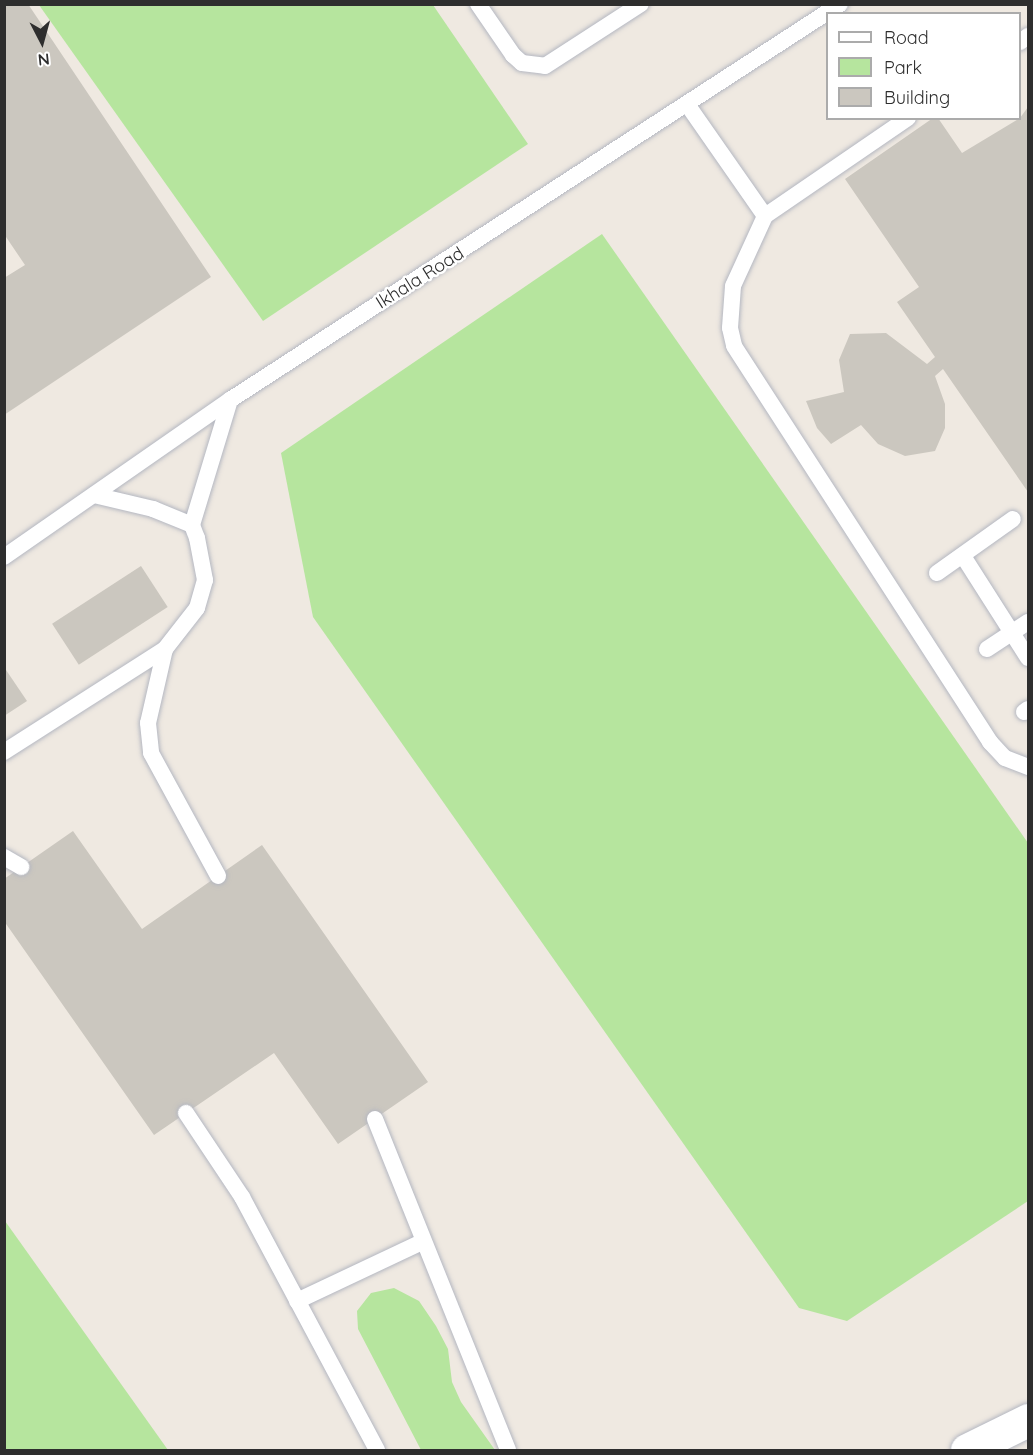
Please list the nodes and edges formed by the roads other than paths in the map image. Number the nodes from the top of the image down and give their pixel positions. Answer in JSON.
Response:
{"nodes":[{"id":1,"x":478,"y":4,"type":"edge"},
{"id":2,"x":641,"y":4,"type":"edge"},
{"id":3,"x":826,"y":14,"type":"edge"},
{"id":4,"x":689,"y":107,"type":"junction"},
{"id":5,"x":905,"y":120,"type":"edge"},
{"id":6,"x":765,"y":216,"type":"junction"},
{"id":7,"x":230,"y":400,"type":"junction"},
{"id":8,"x":94,"y":495,"type":"junction"},
{"id":9,"x":1013,"y":519,"type":"dead end"},
{"id":10,"x":192,"y":525,"type":"junction"},
{"id":11,"x":963,"y":556,"type":"junction"},
{"id":12,"x":4,"y":557,"type":"edge"},
{"id":13,"x":937,"y":573,"type":"dead end"},
{"id":14,"x":1029,"y":622,"type":"edge"},
{"id":15,"x":1012,"y":633,"type":"junction"},
{"id":16,"x":165,"y":649,"type":"junction"},
{"id":17,"x":987,"y":649,"type":"dead end"},
{"id":18,"x":1029,"y":658,"type":"edge"},
{"id":19,"x":4,"y":752,"type":"edge"},
{"id":20,"x":1029,"y":767,"type":"edge"},
{"id":21,"x":4,"y":857,"type":"edge"},
{"id":22,"x":21,"y":867,"type":"dead end"},
{"id":23,"x":218,"y":876,"type":"dead end"},
{"id":24,"x":186,"y":1113,"type":"dead end"},
{"id":25,"x":375,"y":1119,"type":"dead end"},
{"id":26,"x":424,"y":1241,"type":"junction"},
{"id":27,"x":297,"y":1301,"type":"junction"},
{"id":28,"x":1029,"y":1420,"type":"edge"},
{"id":29,"x":377,"y":1450,"type":"edge"},
{"id":30,"x":508,"y":1450,"type":"edge"},
{"id":31,"x":967,"y":1450,"type":"edge"}],
"edges":[{"from":1,"to":2,"type":"lane"},
{"from":3,"to":4,"type":"lane","name":"Ikhala Road"},
{"from":4,"to":6,"type":"lane"},
{"from":4,"to":7,"type":"lane","name":"Ikhala Road"},
{"from":5,"to":6,"type":"lane"},
{"from":6,"to":20,"type":"lane"},
{"from":7,"to":8,"type":"lane","name":"Ikhala Road"},
{"from":7,"to":10,"type":"lane"},
{"from":8,"to":10,"type":"lane"},
{"from":8,"to":12,"type":"lane","name":"Ikhala Road"},
{"from":9,"to":11,"type":"lane"},
{"from":10,"to":16,"type":"lane"},
{"from":11,"to":13,"type":"lane"},
{"from":11,"to":15,"type":"lane"},
{"from":14,"to":15,"type":"lane"},
{"from":15,"to":17,"type":"lane"},
{"from":15,"to":18,"type":"lane"},
{"from":16,"to":19,"type":"lane"},
{"from":16,"to":23,"type":"lane"},
{"from":21,"to":22,"type":"lane"},
{"from":24,"to":27,"type":"lane"},
{"from":25,"to":26,"type":"lane"},
{"from":26,"to":27,"type":"lane"},
{"from":26,"to":30,"type":"lane"},
{"from":27,"to":29,"type":"lane"},
{"from":28,"to":31,"type":"street"}]}
